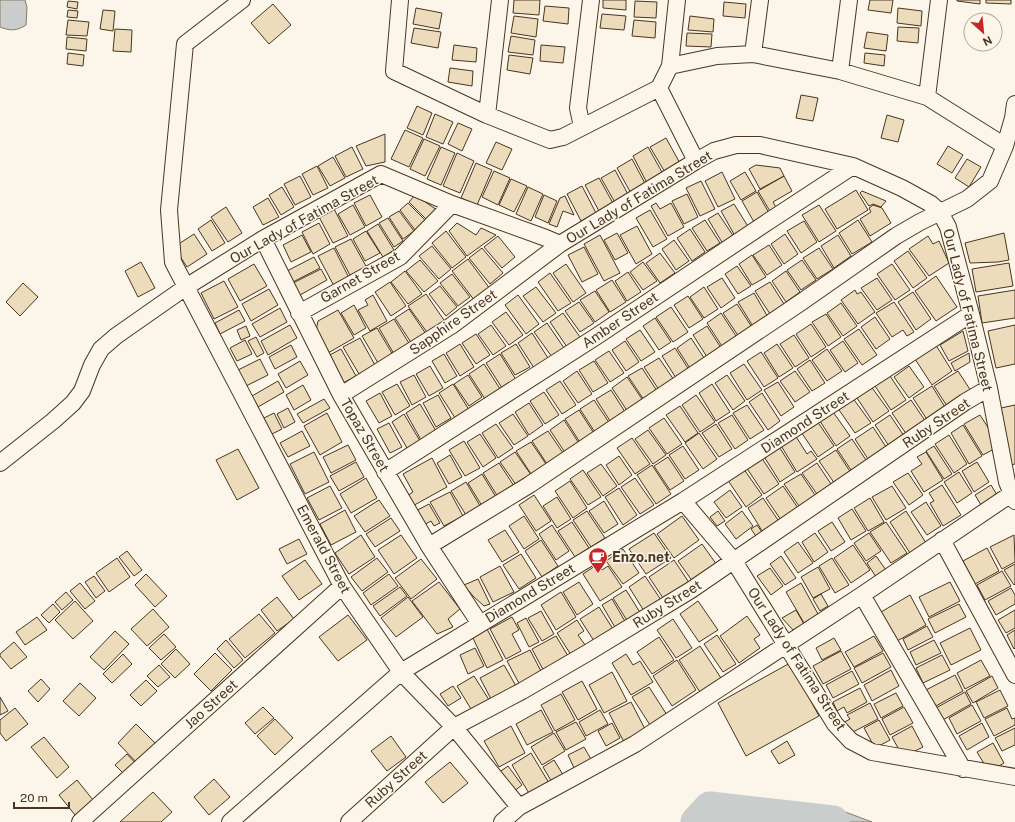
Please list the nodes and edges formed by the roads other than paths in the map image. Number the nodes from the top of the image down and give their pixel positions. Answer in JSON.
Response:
{"nodes":[{"id":1,"x":242,"y":0,"type":"edge"},
{"id":2,"x":400,"y":0,"type":"edge"},
{"id":3,"x":500,"y":0,"type":"edge"},
{"id":4,"x":591,"y":0,"type":"edge"},
{"id":5,"x":677,"y":0,"type":"edge"},
{"id":6,"x":760,"y":0,"type":"edge"},
{"id":7,"x":849,"y":0,"type":"edge"},
{"id":8,"x":940,"y":0,"type":"edge"},
{"id":9,"x":753,"y":54,"type":"junction"},
{"id":10,"x":670,"y":66,"type":"junction"},
{"id":11,"x":840,"y":71,"type":"junction"},
{"id":12,"x":659,"y":88,"type":"junction"},
{"id":13,"x":927,"y":97,"type":"junction"},
{"id":14,"x":1015,"y":104,"type":"edge"},
{"id":15,"x":487,"y":115,"type":"junction"},
{"id":16,"x":582,"y":127,"type":"junction"},
{"id":17,"x":1005,"y":146,"type":"junction"},
{"id":18,"x":696,"y":161,"type":"junction"},
{"id":19,"x":853,"y":166,"type":"junction"},
{"id":20,"x":452,"y":204,"type":"junction"},
{"id":21,"x":940,"y":212,"type":"junction"},
{"id":22,"x":263,"y":239,"type":"junction"},
{"id":23,"x":560,"y":244,"type":"junction"},
{"id":24,"x":186,"y":287,"type":"junction"},
{"id":25,"x":299,"y":313,"type":"junction"},
{"id":26,"x":971,"y":314,"type":"junction"},
{"id":27,"x":989,"y":388,"type":"junction"},
{"id":28,"x":341,"y":395,"type":"junction"},
{"id":29,"x":0,"y":463,"type":"edge"},
{"id":30,"x":385,"y":472,"type":"junction"},
{"id":31,"x":1013,"y":497,"type":"edge"},
{"id":32,"x":683,"y":501,"type":"junction"},
{"id":33,"x":942,"y":540,"type":"junction"},
{"id":34,"x":429,"y":546,"type":"junction"},
{"id":35,"x":734,"y":561,"type":"junction"},
{"id":36,"x":342,"y":586,"type":"junction"},
{"id":37,"x":862,"y":595,"type":"junction"},
{"id":38,"x":480,"y":624,"type":"junction"},
{"id":39,"x":787,"y":645,"type":"junction"},
{"id":40,"x":401,"y":672,"type":"junction"},
{"id":41,"x":1015,"y":676,"type":"edge"},
{"id":42,"x":454,"y":727,"type":"junction"},
{"id":43,"x":963,"y":769,"type":"junction"},
{"id":44,"x":1015,"y":777,"type":"edge"},
{"id":45,"x":519,"y":807,"type":"junction"},
{"id":46,"x":80,"y":822,"type":"edge"},
{"id":47,"x":230,"y":822,"type":"edge"},
{"id":48,"x":349,"y":822,"type":"edge"},
{"id":49,"x":502,"y":822,"type":"edge"}],
"edges":[{"from":1,"to":24,"type":"street","name":"Emerald Street"},
{"from":2,"to":15,"type":"street"},
{"from":3,"to":15,"type":"street"},
{"from":4,"to":16,"type":"street"},
{"from":5,"to":10,"type":"street"},
{"from":6,"to":9,"type":"street"},
{"from":7,"to":11,"type":"street"},
{"from":8,"to":13,"type":"street"},
{"from":9,"to":10,"type":"street"},
{"from":9,"to":11,"type":"street"},
{"from":10,"to":12,"type":"street"},
{"from":11,"to":13,"type":"street"},
{"from":12,"to":16,"type":"street"},
{"from":12,"to":18,"type":"street"},
{"from":13,"to":17,"type":"street"},
{"from":14,"to":17,"type":"street"},
{"from":15,"to":16,"type":"street"},
{"from":17,"to":21,"type":"street"},
{"from":18,"to":19,"type":"street","name":"Our Lady of Fatima Street"},
{"from":18,"to":23,"type":"street","name":"Our Lady of Fatima Street"},
{"from":19,"to":21,"type":"street","name":"Our Lady of Fatima Street"},
{"from":19,"to":30,"type":"street","name":"Amber Street"},
{"from":20,"to":22,"type":"street","name":"Our Lady of Fatima Street"},
{"from":20,"to":23,"type":"street","name":"Our Lady of Fatima Street"},
{"from":20,"to":25,"type":"street","name":"Garnet Street"},
{"from":21,"to":26,"type":"street","name":"Our Lady of Fatima Street"},
{"from":21,"to":34,"type":"street"},
{"from":22,"to":24,"type":"street","name":"Our Lady of Fatima Street"},
{"from":22,"to":25,"type":"street","name":"Topaz Street"},
{"from":23,"to":28,"type":"street","name":"Sapphire Street"},
{"from":24,"to":29,"type":"street","name":"Our Lady of Fatima Street"},
{"from":24,"to":36,"type":"street","name":"Emerald Street"},
{"from":25,"to":28,"type":"street","name":"Topaz Street"},
{"from":26,"to":27,"type":"street","name":"Our Lady of Fatima Street"},
{"from":26,"to":32,"type":"street","name":"Diamond Street"},
{"from":27,"to":31,"type":"street","name":"Our Lady of Fatima Street"},
{"from":27,"to":35,"type":"street","name":"Ruby Street"},
{"from":28,"to":30,"type":"street","name":"Topaz Street"},
{"from":30,"to":34,"type":"street","name":"Topaz Street"},
{"from":31,"to":33,"type":"street"},
{"from":32,"to":35,"type":"street","name":"Our Lady of Fatima Street"},
{"from":32,"to":38,"type":"street","name":"Diamond Street"},
{"from":33,"to":37,"type":"street"},
{"from":33,"to":41,"type":"street"},
{"from":34,"to":38,"type":"street","name":"Topaz Street"},
{"from":35,"to":39,"type":"street","name":"Our Lady of Fatima Street"},
{"from":35,"to":42,"type":"street","name":"Ruby Street"},
{"from":36,"to":40,"type":"street","name":"Emerald Street"},
{"from":36,"to":46,"type":"street","name":"Jao Street"},
{"from":37,"to":39,"type":"street"},
{"from":37,"to":43,"type":"street"},
{"from":38,"to":40,"type":"street","name":"Diamond Street"},
{"from":39,"to":43,"type":"street","name":"Our Lady of Fatima Street"},
{"from":39,"to":45,"type":"street"},
{"from":40,"to":42,"type":"street","name":"Emerald Street"},
{"from":40,"to":47,"type":"street","name":"Diamond Street"},
{"from":42,"to":45,"type":"street","name":"Emerald Street"},
{"from":42,"to":48,"type":"street","name":"Ruby Street"},
{"from":43,"to":44,"type":"street","name":"Our Lady of Fatima Street"},
{"from":45,"to":49,"type":"street"}]}
